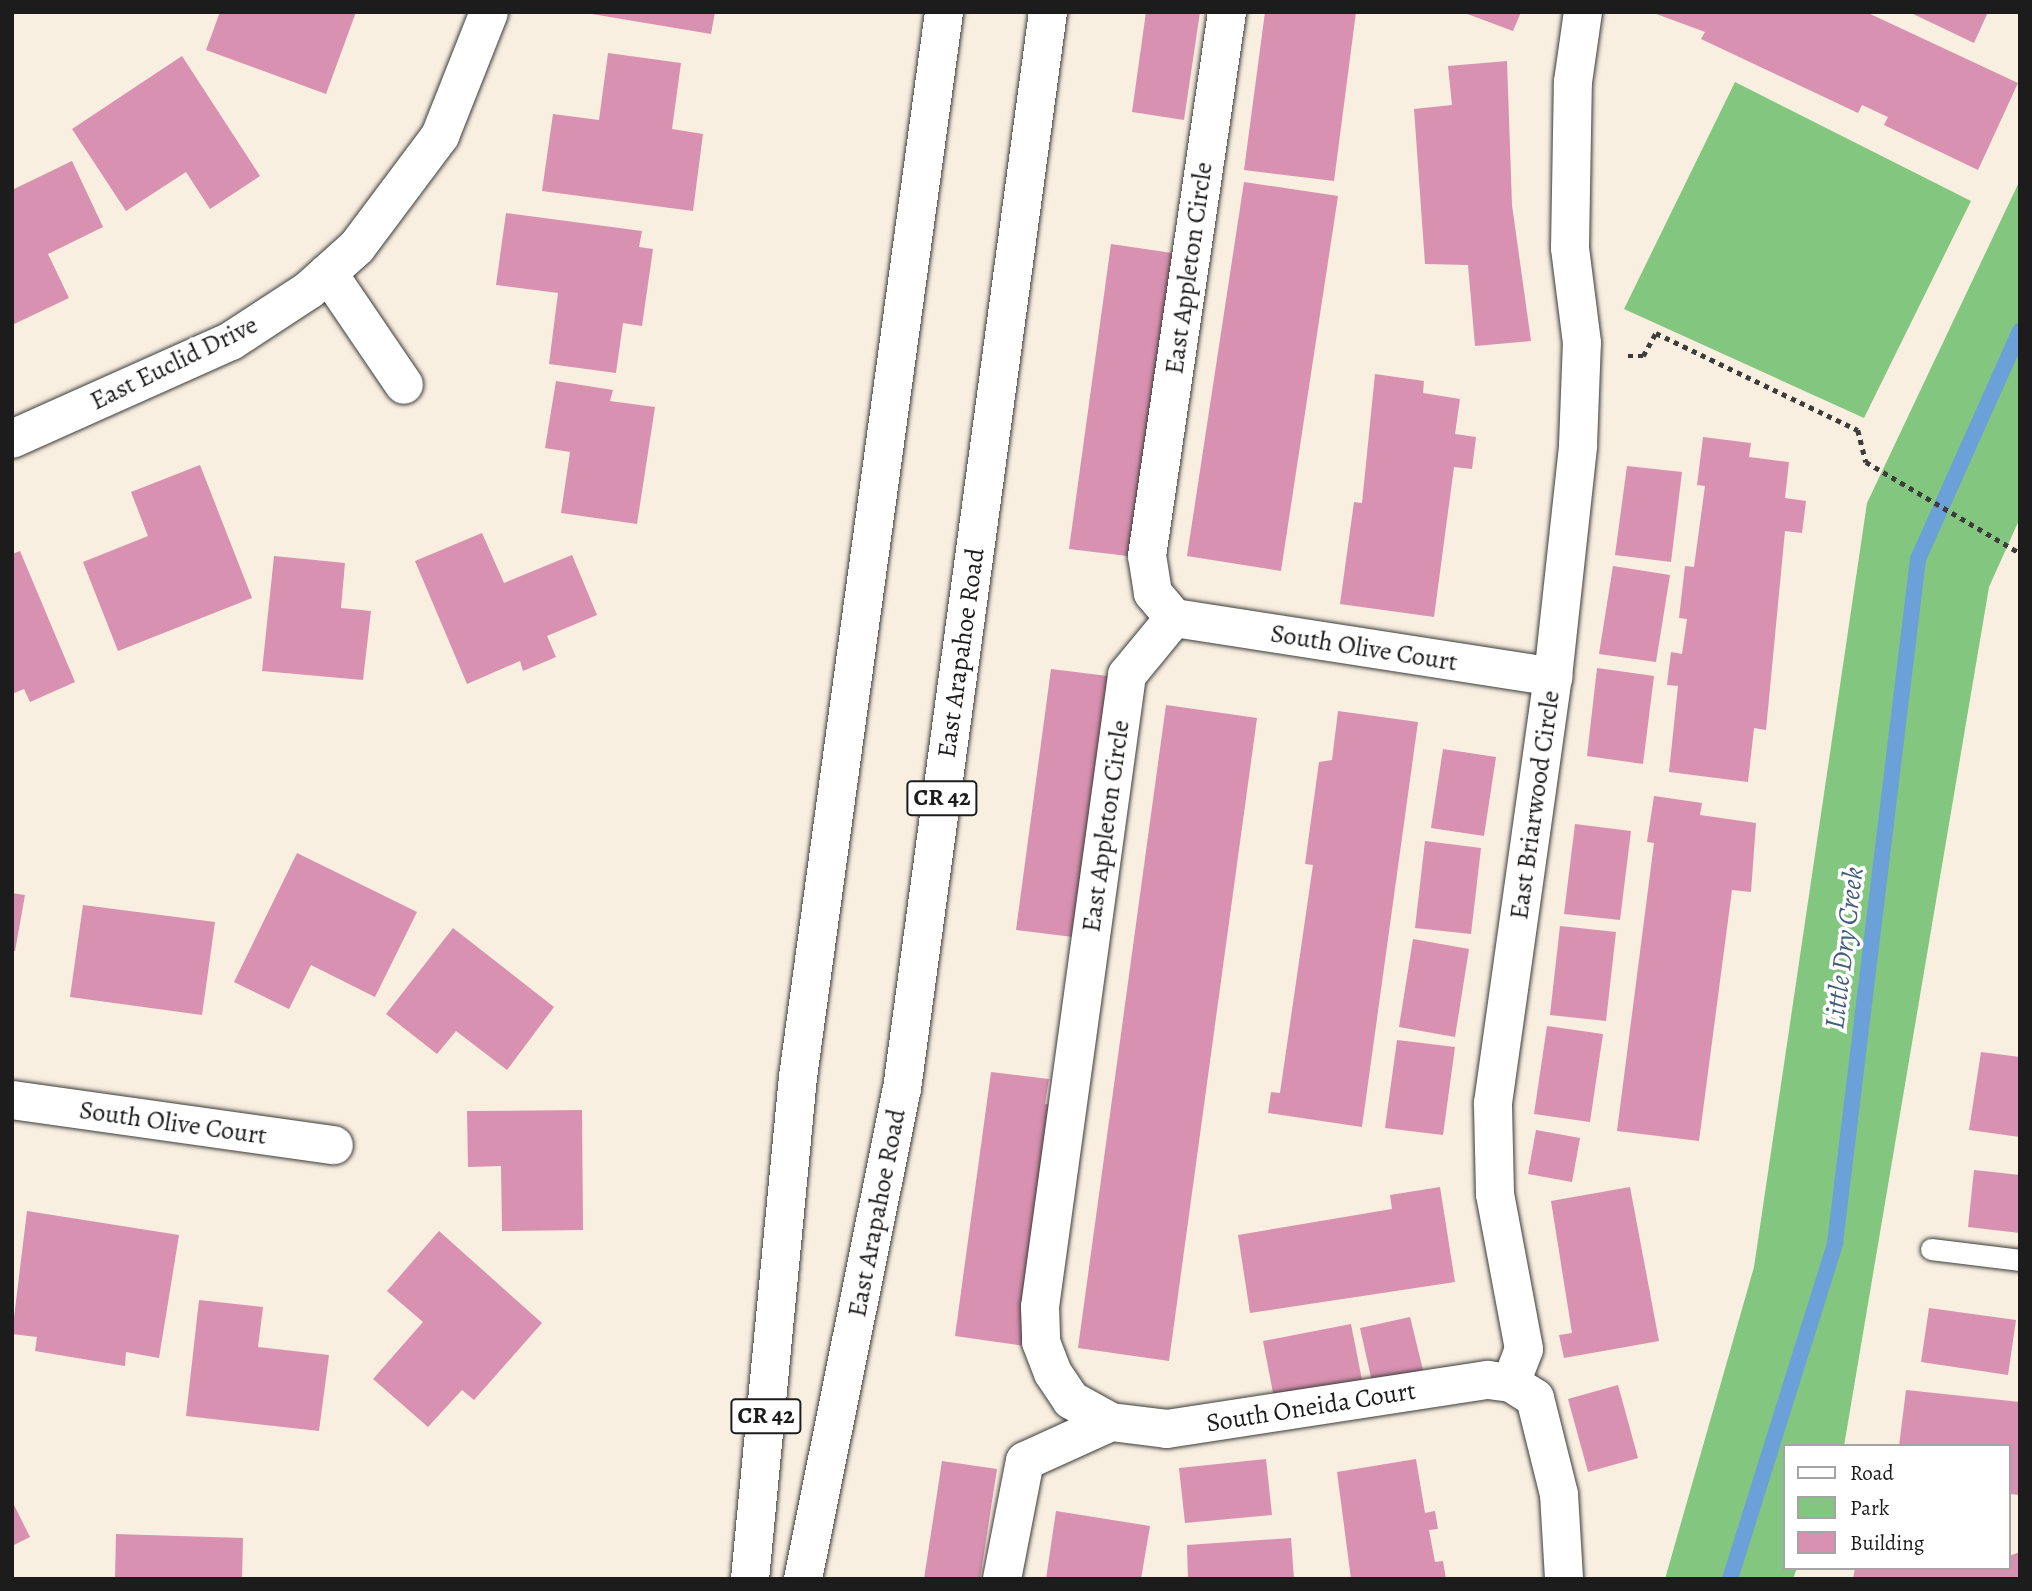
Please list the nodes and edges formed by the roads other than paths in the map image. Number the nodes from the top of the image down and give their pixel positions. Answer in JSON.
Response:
{"nodes":[{"id":1,"x":489,"y":12,"type":"edge"},
{"id":2,"x":944,"y":12,"type":"edge"},
{"id":3,"x":1048,"y":12,"type":"edge"},
{"id":4,"x":1227,"y":12,"type":"edge"},
{"id":5,"x":1583,"y":12,"type":"edge"},
{"id":6,"x":328,"y":273,"type":"junction"},
{"id":7,"x":404,"y":385,"type":"dead end"},
{"id":8,"x":12,"y":439,"type":"edge"},
{"id":9,"x":1174,"y":618,"type":"junction"},
{"id":10,"x":1553,"y":677,"type":"junction"},
{"id":11,"x":12,"y":1100,"type":"edge"},
{"id":12,"x":334,"y":1145,"type":"dead end"},
{"id":13,"x":1931,"y":1249,"type":"dead end"},
{"id":14,"x":2020,"y":1260,"type":"edge"},
{"id":15,"x":1511,"y":1383,"type":"junction"},
{"id":16,"x":1111,"y":1422,"type":"junction"},
{"id":17,"x":750,"y":1579,"type":"edge"},
{"id":18,"x":803,"y":1579,"type":"edge"},
{"id":19,"x":1002,"y":1579,"type":"edge"},
{"id":20,"x":1564,"y":1579,"type":"edge"}],
"edges":[{"from":1,"to":6,"type":"street","name":"East Euclid Drive"},
{"from":2,"to":17,"type":"street","number":"CR 42"},
{"from":3,"to":18,"type":"street","name":"East Arapahoe Road","number":"CR 42"},
{"from":4,"to":9,"type":"street","name":"East Appleton Circle"},
{"from":5,"to":10,"type":"street","name":"East Briarwood Circle"},
{"from":6,"to":7,"type":"street"},
{"from":6,"to":8,"type":"street","name":"East Euclid Drive"},
{"from":9,"to":10,"type":"street","name":"South Olive Court"},
{"from":9,"to":16,"type":"street","name":"East Appleton Circle"},
{"from":10,"to":15,"type":"street","name":"East Briarwood Circle"},
{"from":11,"to":12,"type":"street","name":"South Olive Court"},
{"from":13,"to":14,"type":"lane"},
{"from":15,"to":16,"type":"street","name":"South Oneida Court"},
{"from":15,"to":20,"type":"street"},
{"from":16,"to":19,"type":"street"}]}
